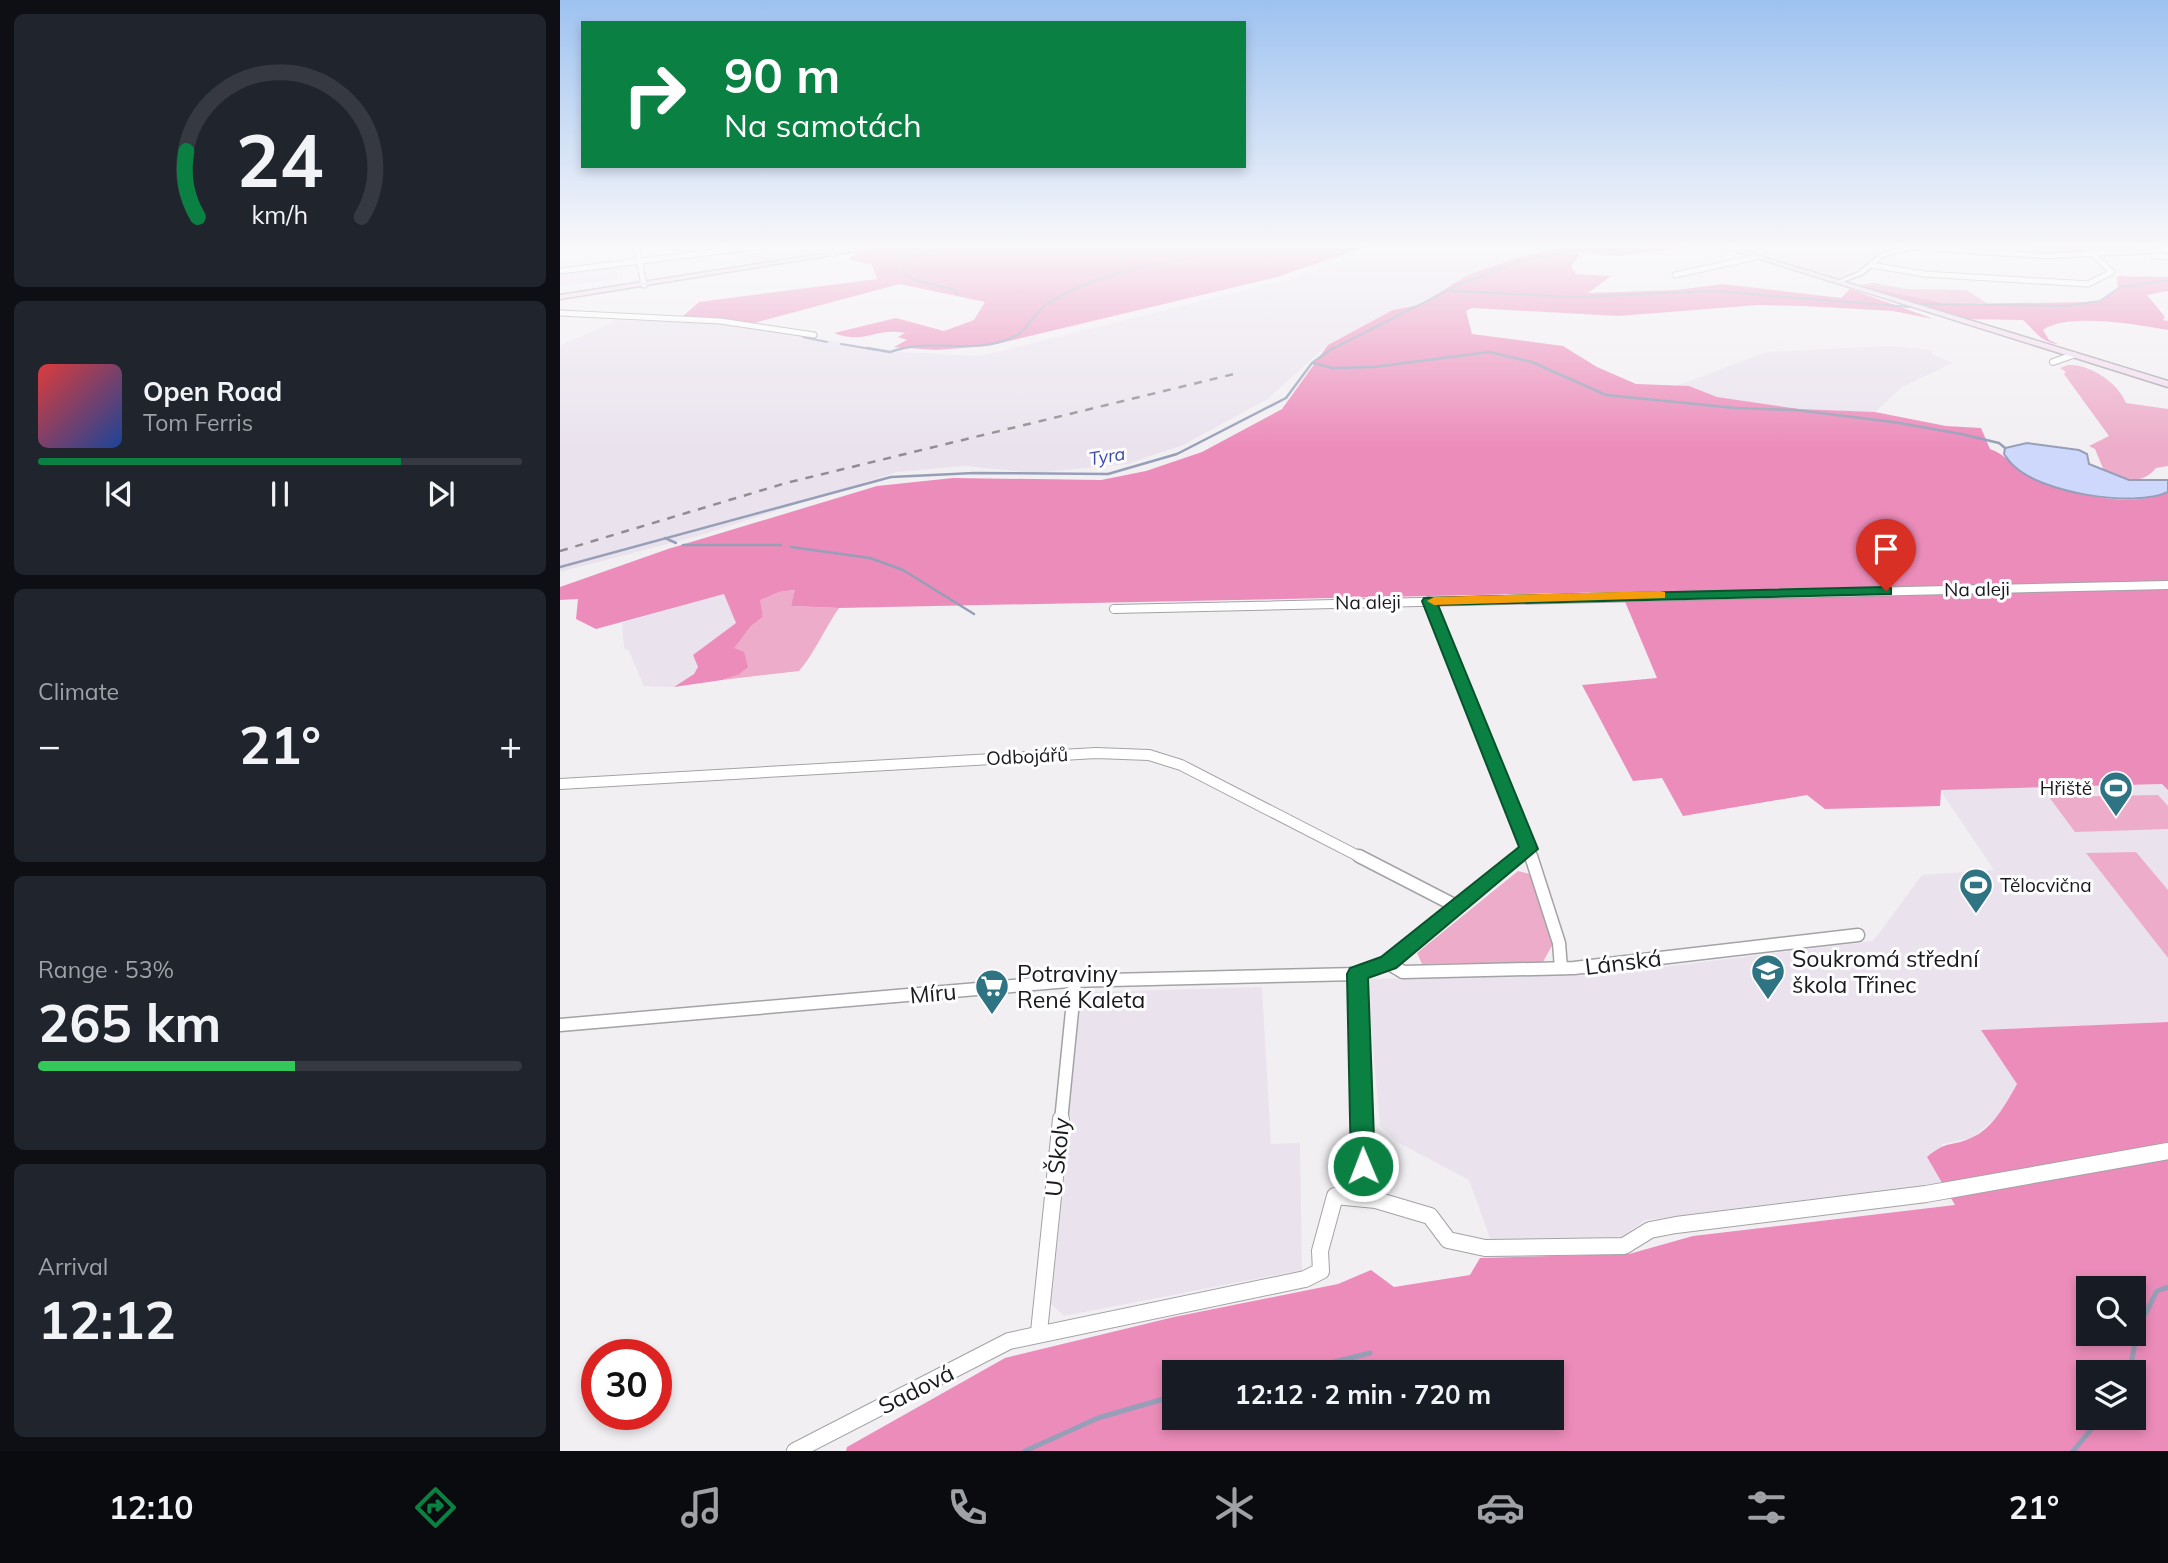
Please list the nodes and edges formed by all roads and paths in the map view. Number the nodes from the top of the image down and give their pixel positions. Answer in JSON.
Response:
{"nodes":[{"id":1,"x":1932,"y":312,"type":"edge"},
{"id":2,"x":560,"y":313,"type":"edge"},
{"id":3,"x":814,"y":335,"type":"dead end"},
{"id":4,"x":2073,"y":355,"type":"junction"},
{"id":5,"x":2053,"y":362,"type":"dead end"},
{"id":6,"x":2168,"y":384,"type":"edge"},
{"id":7,"x":2168,"y":585,"type":"edge"},
{"id":8,"x":1429,"y":601,"type":"junction"},
{"id":9,"x":1114,"y":609,"type":"dead end"},
{"id":10,"x":560,"y":784,"type":"edge"},
{"id":11,"x":1529,"y":849,"type":"junction"},
{"id":12,"x":1458,"y":907,"type":"junction"},
{"id":13,"x":1858,"y":935,"type":"dead end"},
{"id":14,"x":1388,"y":963,"type":"junction"},
{"id":15,"x":1561,"y":968,"type":"junction"},
{"id":16,"x":1357,"y":974,"type":"junction"},
{"id":17,"x":1075,"y":981,"type":"junction"},
{"id":18,"x":560,"y":1025,"type":"edge"},
{"id":19,"x":2168,"y":1151,"type":"edge"},
{"id":20,"x":1360,"y":1198,"type":"junction"},
{"id":21,"x":1039,"y":1332,"type":"junction"},
{"id":22,"x":794,"y":1451,"type":"edge"}],
"edges":[{"from":1,"to":4,"type":"main road"},
{"from":2,"to":3,"type":"street"},
{"from":4,"to":5,"type":"street"},
{"from":4,"to":6,"type":"main road"},
{"from":7,"to":8,"type":"street","name":"Na aleji"},
{"from":8,"to":9,"type":"street","name":"Na aleji"},
{"from":8,"to":11,"type":"street"},
{"from":10,"to":12,"type":"street","name":"Odbojářů"},
{"from":11,"to":12,"type":"street","name":"Míru"},
{"from":11,"to":15,"type":"street"},
{"from":12,"to":14,"type":"street","name":"Míru"},
{"from":13,"to":15,"type":"street","name":"Lánská"},
{"from":14,"to":15,"type":"street","name":"Lánská"},
{"from":14,"to":16,"type":"street","name":"Míru"},
{"from":16,"to":17,"type":"street","name":"Míru"},
{"from":16,"to":20,"type":"street"},
{"from":17,"to":18,"type":"street","name":"Míru"},
{"from":17,"to":21,"type":"street","name":"U Školy"},
{"from":19,"to":20,"type":"street"},
{"from":20,"to":21,"type":"street","name":"Sadová"},
{"from":21,"to":22,"type":"street","name":"Sadová"}]}
